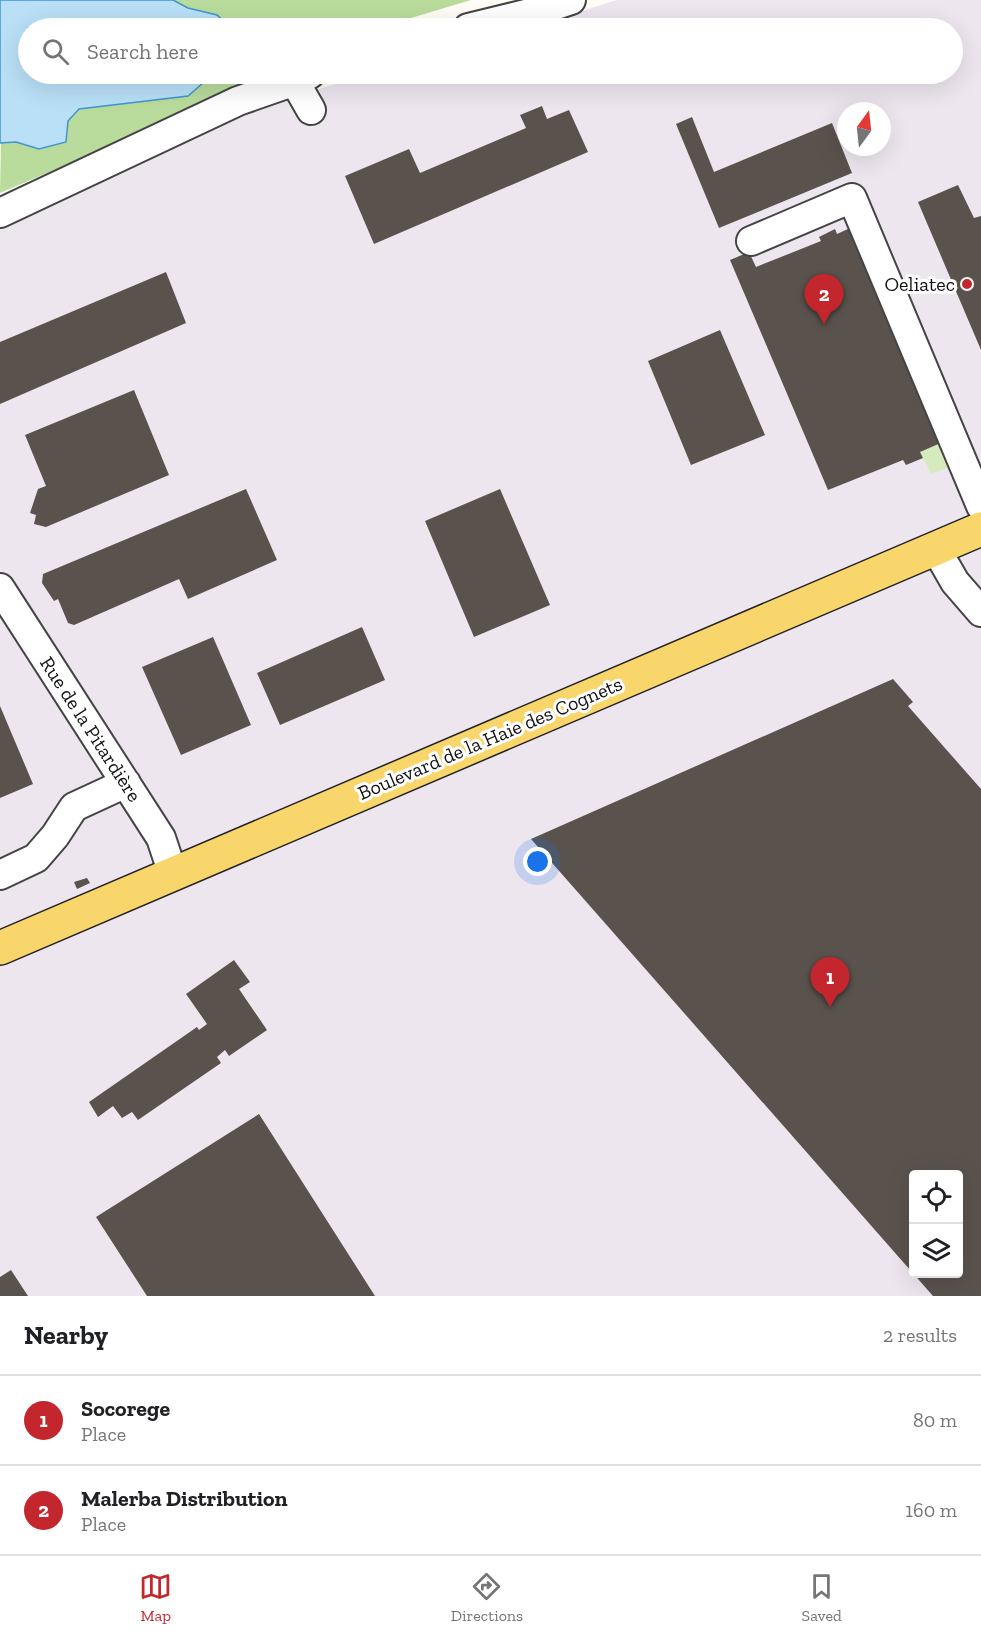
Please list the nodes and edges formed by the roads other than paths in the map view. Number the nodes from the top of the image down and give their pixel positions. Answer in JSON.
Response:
{"nodes":[{"id":1,"x":571,"y":0,"type":"edge"},
{"id":2,"x":509,"y":18,"type":"edge"},
{"id":3,"x":284,"y":84,"type":"edge"},
{"id":4,"x":302,"y":84,"type":"edge"},
{"id":5,"x":311,"y":110,"type":"dead end"},
{"id":6,"x":0,"y":213,"type":"edge"},
{"id":7,"x":751,"y":241,"type":"dead end"},
{"id":8,"x":981,"y":506,"type":"edge"},
{"id":9,"x":981,"y":529,"type":"edge"},
{"id":10,"x":936,"y":549,"type":"junction"},
{"id":11,"x":0,"y":588,"type":"edge"},
{"id":12,"x":981,"y":612,"type":"edge"},
{"id":13,"x":126,"y":783,"type":"junction"},
{"id":14,"x":173,"y":874,"type":"junction"},
{"id":15,"x":0,"y":875,"type":"edge"},
{"id":16,"x":0,"y":948,"type":"edge"}],
"edges":[{"from":1,"to":2,"type":"street"},
{"from":3,"to":6,"type":"street"},
{"from":4,"to":5,"type":"street"},
{"from":7,"to":8,"type":"street"},
{"from":9,"to":10,"type":"main road","name":"Boulevard de la Haie des Cognets"},
{"from":10,"to":12,"type":"street"},
{"from":10,"to":14,"type":"main road","name":"Boulevard de la Haie des Cognets"},
{"from":11,"to":13,"type":"street","name":"Rue de la Pitardière"},
{"from":13,"to":14,"type":"street","name":"Rue de la Pitardière"},
{"from":13,"to":15,"type":"street"},
{"from":14,"to":16,"type":"main road","name":"Boulevard de la Haie des Cognets"}]}
